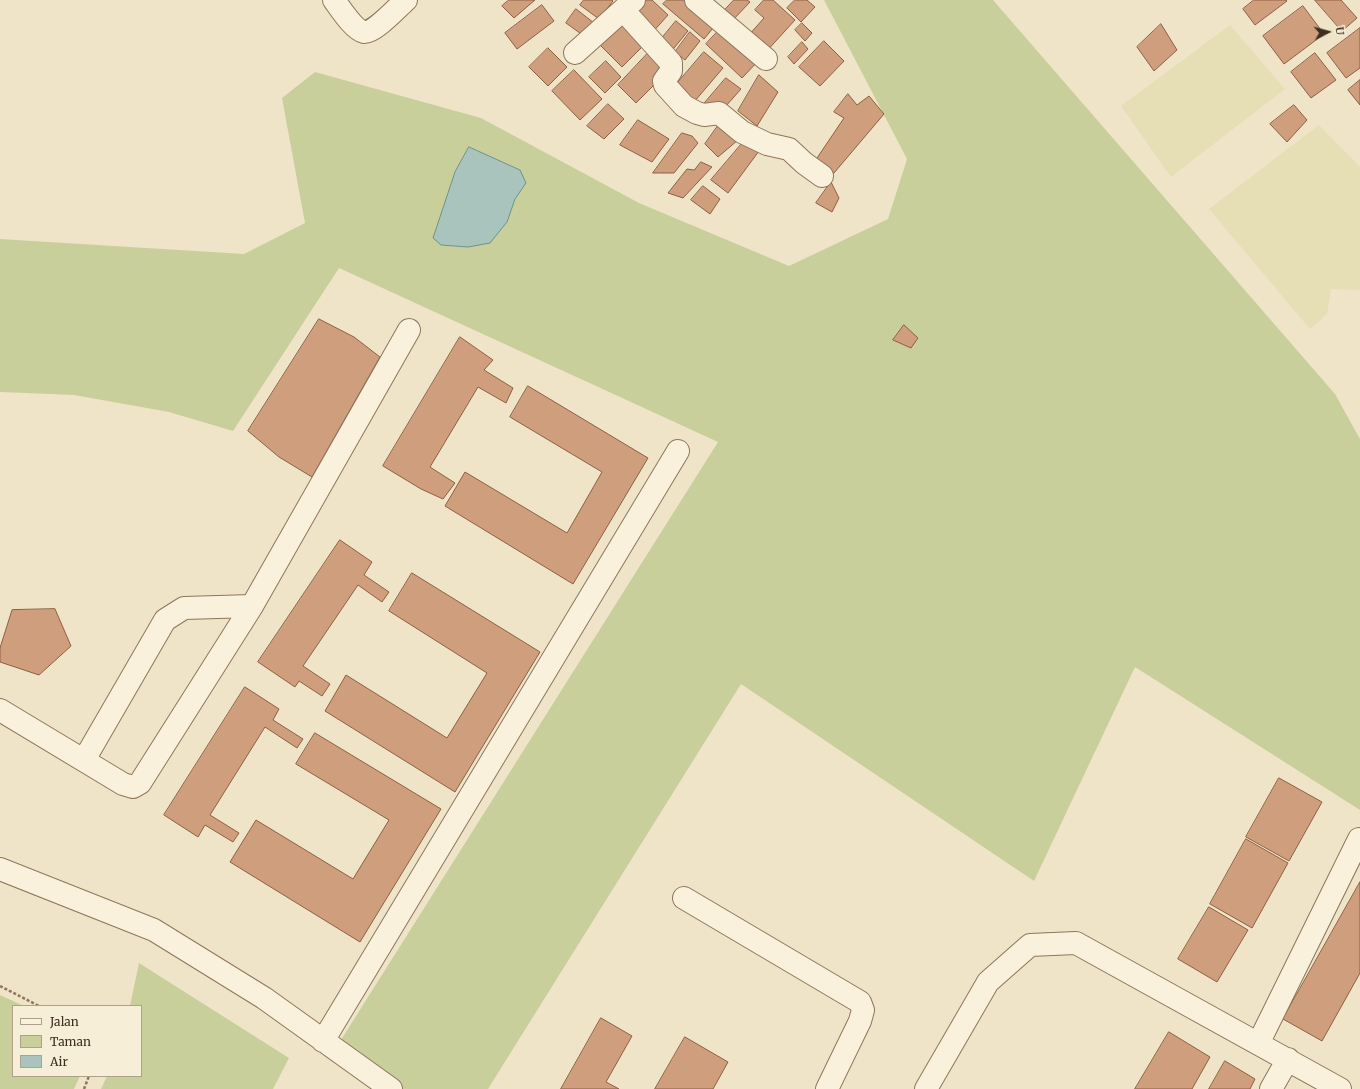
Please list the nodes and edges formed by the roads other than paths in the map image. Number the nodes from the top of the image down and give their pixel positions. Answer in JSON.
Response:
{"nodes":[{"id":1,"x":334,"y":0,"type":"edge"},
{"id":2,"x":406,"y":0,"type":"edge"},
{"id":3,"x":696,"y":0,"type":"edge"},
{"id":4,"x":629,"y":6,"type":"edge"},
{"id":5,"x":575,"y":53,"type":"dead end"},
{"id":6,"x":766,"y":59,"type":"dead end"},
{"id":7,"x":822,"y":176,"type":"dead end"},
{"id":8,"x":409,"y":330,"type":"dead end"},
{"id":9,"x":678,"y":451,"type":"dead end"},
{"id":10,"x":252,"y":606,"type":"junction"},
{"id":11,"x":0,"y":710,"type":"edge"},
{"id":12,"x":84,"y":760,"type":"junction"},
{"id":13,"x":1359,"y":838,"type":"dead end"},
{"id":14,"x":0,"y":869,"type":"edge"},
{"id":15,"x":684,"y":898,"type":"dead end"},
{"id":16,"x":324,"y":1041,"type":"junction"},
{"id":17,"x":1259,"y":1042,"type":"junction"},
{"id":18,"x":1288,"y":1059,"type":"junction"},
{"id":19,"x":391,"y":1089,"type":"edge"},
{"id":20,"x":827,"y":1089,"type":"edge"},
{"id":21,"x":926,"y":1089,"type":"edge"},
{"id":22,"x":1271,"y":1089,"type":"edge"},
{"id":23,"x":1340,"y":1089,"type":"edge"}],
"edges":[{"from":1,"to":2,"type":"street"},
{"from":3,"to":6,"type":"street"},
{"from":4,"to":5,"type":"street"},
{"from":4,"to":7,"type":"street"},
{"from":8,"to":10,"type":"street"},
{"from":9,"to":16,"type":"street"},
{"from":10,"to":12,"type":"street"},
{"from":10,"to":12,"type":"street"},
{"from":11,"to":12,"type":"street"},
{"from":13,"to":17,"type":"street"},
{"from":14,"to":16,"type":"street"},
{"from":15,"to":20,"type":"street"},
{"from":16,"to":19,"type":"street"},
{"from":17,"to":18,"type":"street"},
{"from":17,"to":21,"type":"street"},
{"from":18,"to":22,"type":"street"},
{"from":18,"to":23,"type":"street"}]}
